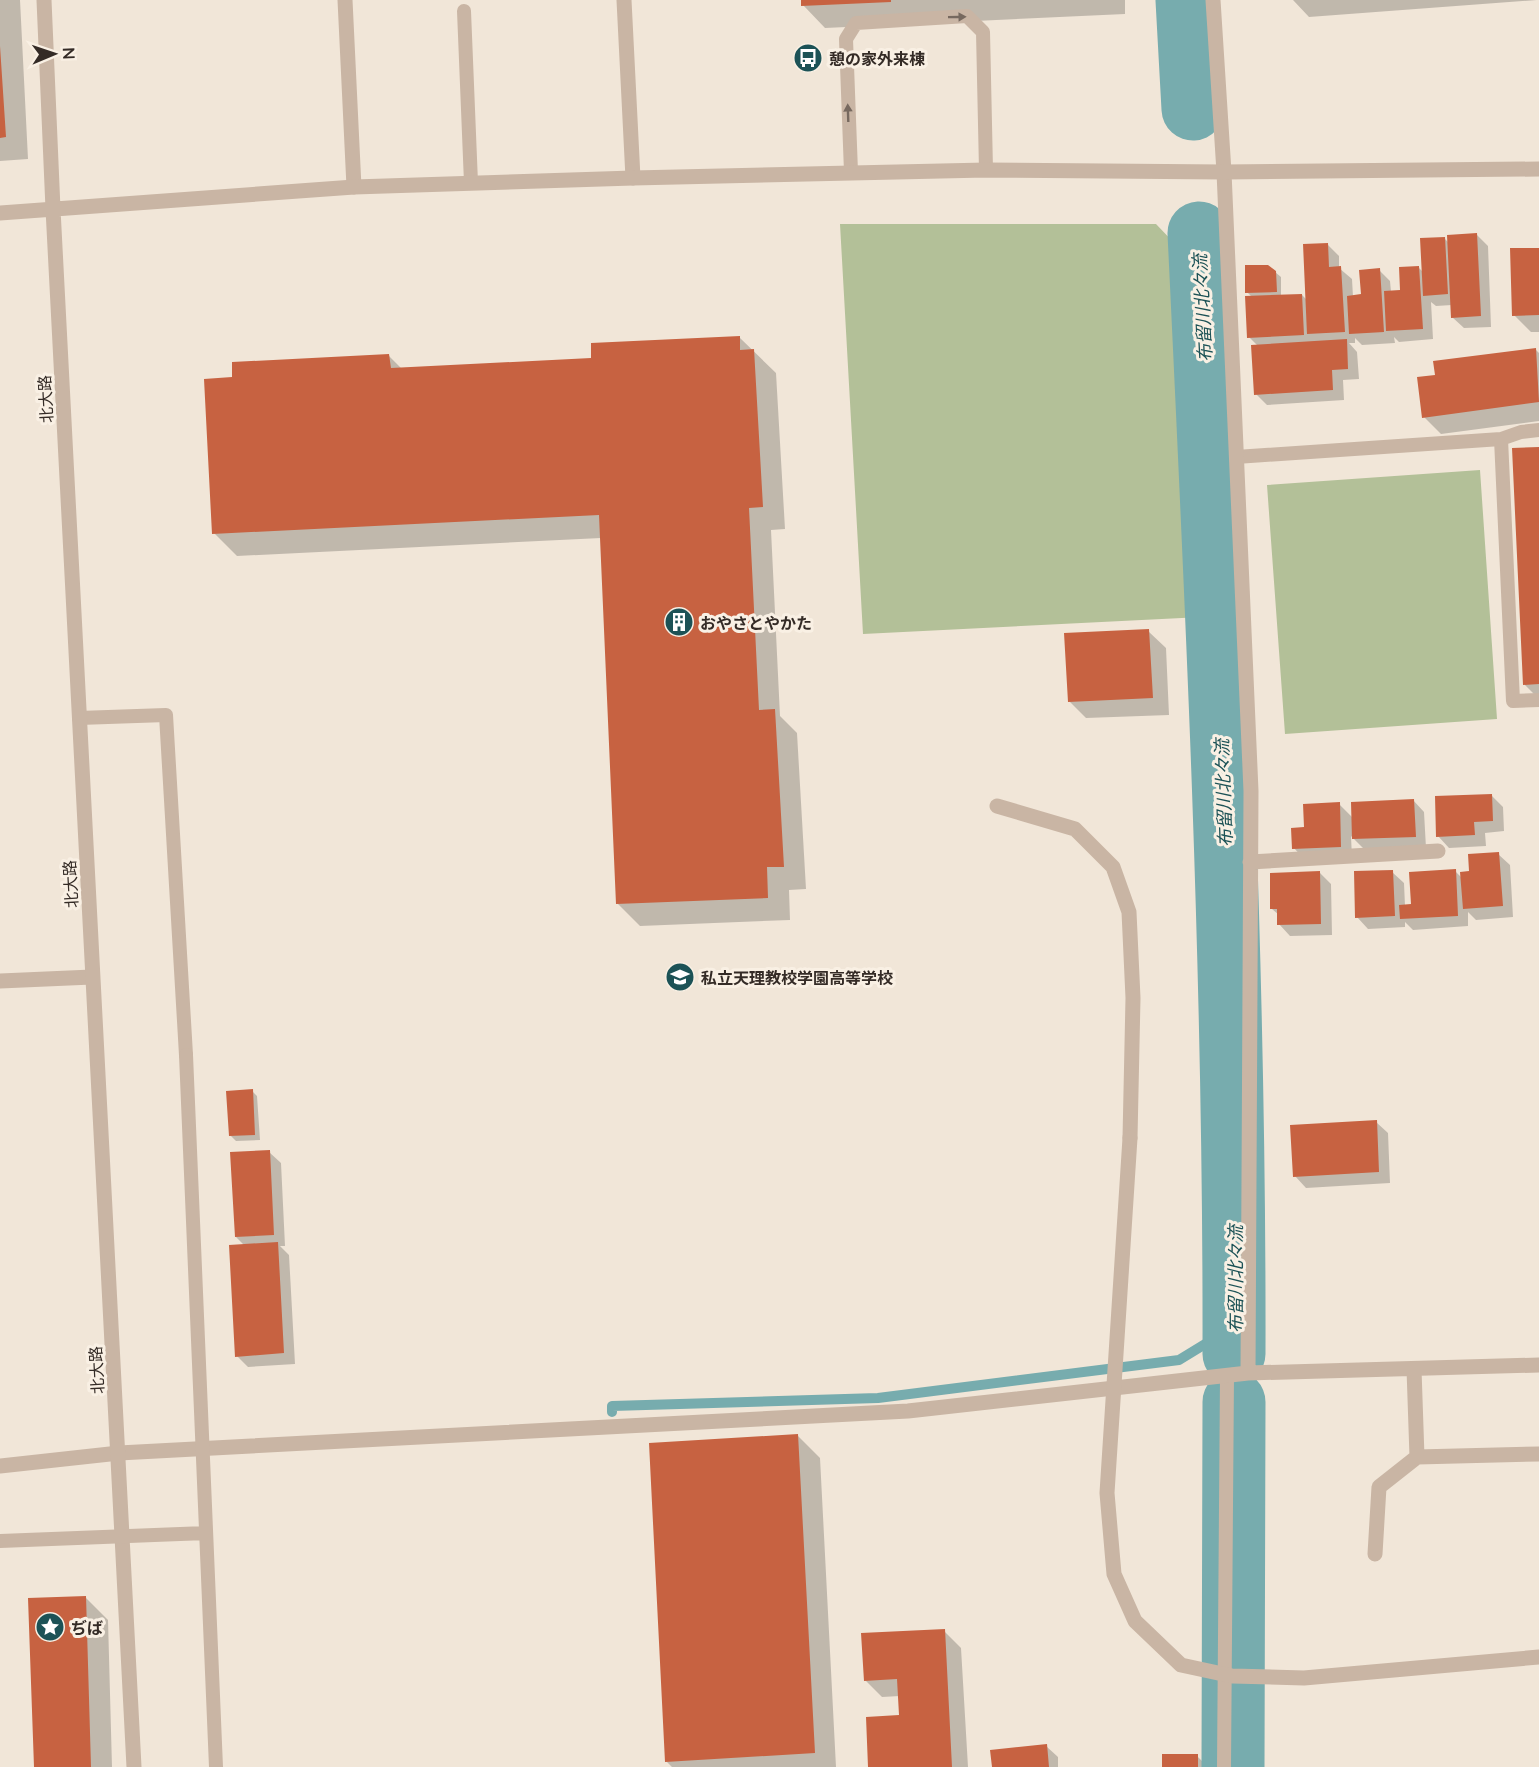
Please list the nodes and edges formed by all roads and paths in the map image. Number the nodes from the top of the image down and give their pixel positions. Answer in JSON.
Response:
{"nodes":[{"id":1,"x":44,"y":0,"type":"edge"},
{"id":2,"x":345,"y":0,"type":"edge"},
{"id":3,"x":624,"y":0,"type":"edge"},
{"id":4,"x":1213,"y":0,"type":"edge"},
{"id":5,"x":464,"y":11,"type":"dead end"},
{"id":6,"x":1539,"y":169,"type":"edge"},
{"id":7,"x":986,"y":170,"type":"junction"},
{"id":8,"x":850,"y":172,"type":"junction"},
{"id":9,"x":1224,"y":172,"type":"junction"},
{"id":10,"x":633,"y":178,"type":"junction"},
{"id":11,"x":471,"y":183,"type":"junction"},
{"id":12,"x":354,"y":187,"type":"junction"},
{"id":13,"x":53,"y":209,"type":"junction"},
{"id":14,"x":0,"y":213,"type":"edge"},
{"id":15,"x":1539,"y":430,"type":"edge"},
{"id":16,"x":1501,"y":439,"type":"junction"},
{"id":17,"x":1236,"y":457,"type":"junction"},
{"id":18,"x":1539,"y":700,"type":"edge"},
{"id":19,"x":79,"y":718,"type":"junction"},
{"id":20,"x":997,"y":806,"type":"dead end"},
{"id":21,"x":1438,"y":851,"type":"dead end"},
{"id":22,"x":1250,"y":862,"type":"junction"},
{"id":23,"x":92,"y":977,"type":"junction"},
{"id":24,"x":0,"y":981,"type":"edge"},
{"id":25,"x":1539,"y":1365,"type":"edge"},
{"id":26,"x":1414,"y":1369,"type":"junction"},
{"id":27,"x":1248,"y":1373,"type":"junction"},
{"id":28,"x":1227,"y":1376,"type":"junction"},
{"id":29,"x":119,"y":1453,"type":"junction"},
{"id":30,"x":1539,"y":1454,"type":"edge"},
{"id":31,"x":1417,"y":1457,"type":"junction"},
{"id":32,"x":0,"y":1466,"type":"edge"},
{"id":33,"x":206,"y":1533,"type":"junction"},
{"id":34,"x":0,"y":1541,"type":"edge"},
{"id":35,"x":1375,"y":1554,"type":"dead end"},
{"id":36,"x":1539,"y":1657,"type":"edge"},
{"id":37,"x":134,"y":1767,"type":"edge"},
{"id":38,"x":216,"y":1767,"type":"edge"},
{"id":39,"x":1224,"y":1767,"type":"edge"}],
"edges":[{"from":1,"to":13,"type":"street","name":"北大路"},
{"from":2,"to":12,"type":"street"},
{"from":3,"to":10,"type":"street"},
{"from":4,"to":9,"type":"street"},
{"from":5,"to":11,"type":"lane"},
{"from":6,"to":9,"type":"street"},
{"from":7,"to":8,"type":"street"},
{"from":8,"to":7,"type":"lane","one_way":true},
{"from":7,"to":9,"type":"street"},
{"from":8,"to":10,"type":"street"},
{"from":9,"to":17,"type":"street"},
{"from":10,"to":11,"type":"street"},
{"from":11,"to":12,"type":"street"},
{"from":12,"to":13,"type":"street"},
{"from":13,"to":14,"type":"street"},
{"from":13,"to":19,"type":"street","name":"北大路"},
{"from":15,"to":16,"type":"lane"},
{"from":16,"to":17,"type":"lane"},
{"from":16,"to":18,"type":"lane"},
{"from":17,"to":22,"type":"street"},
{"from":19,"to":23,"type":"street","name":"北大路"},
{"from":19,"to":33,"type":"lane","bridge":true},
{"from":20,"to":36,"type":"street","bridge":true},
{"from":21,"to":22,"type":"street"},
{"from":22,"to":27,"type":"street"},
{"from":23,"to":24,"type":"street"},
{"from":23,"to":29,"type":"street","name":"北大路"},
{"from":25,"to":26,"type":"street"},
{"from":26,"to":27,"type":"street"},
{"from":26,"to":31,"type":"street"},
{"from":27,"to":28,"type":"street"},
{"from":28,"to":29,"type":"street"},
{"from":28,"to":39,"type":"lane"},
{"from":29,"to":32,"type":"street"},
{"from":29,"to":37,"type":"street","name":"北大路"},
{"from":30,"to":31,"type":"street"},
{"from":31,"to":35,"type":"street"},
{"from":33,"to":34,"type":"lane","bridge":true},
{"from":33,"to":38,"type":"lane","bridge":true}]}
